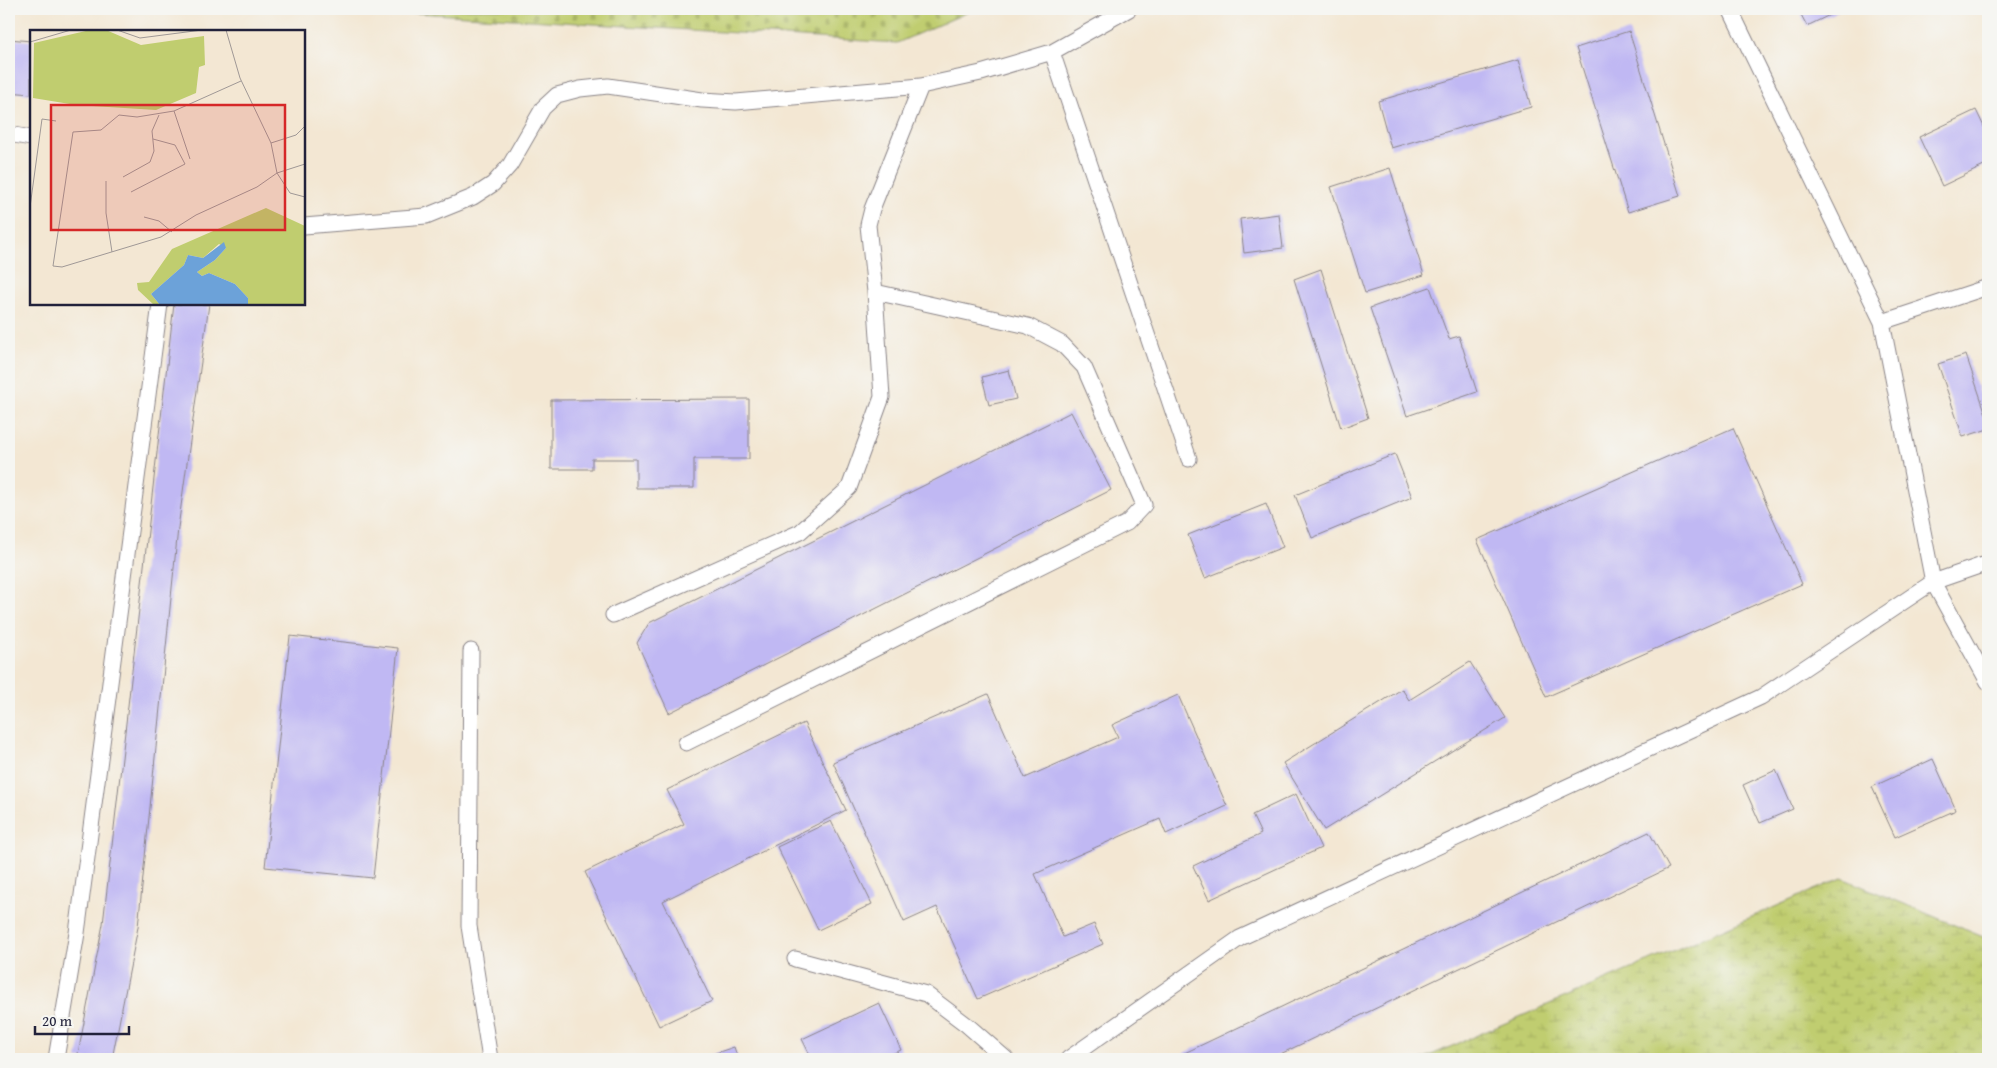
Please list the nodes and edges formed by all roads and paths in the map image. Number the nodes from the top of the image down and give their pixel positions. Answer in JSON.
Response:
{"nodes":[{"id":1,"x":1128,"y":9,"type":"edge"},
{"id":2,"x":1730,"y":9,"type":"edge"},
{"id":3,"x":1052,"y":52,"type":"junction"},
{"id":4,"x":922,"y":86,"type":"junction"},
{"id":5,"x":9,"y":134,"type":"edge"},
{"id":6,"x":30,"y":138,"type":"edge"},
{"id":7,"x":305,"y":226,"type":"edge"},
{"id":8,"x":1988,"y":287,"type":"edge"},
{"id":9,"x":875,"y":292,"type":"junction"},
{"id":10,"x":160,"y":305,"type":"edge"},
{"id":11,"x":1882,"y":322,"type":"junction"},
{"id":12,"x":1189,"y":459,"type":"dead end"},
{"id":13,"x":1988,"y":563,"type":"edge"},
{"id":14,"x":1934,"y":582,"type":"junction"},
{"id":15,"x":613,"y":615,"type":"dead end"},
{"id":16,"x":471,"y":651,"type":"dead end"},
{"id":17,"x":1988,"y":682,"type":"edge"},
{"id":18,"x":686,"y":743,"type":"dead end"},
{"id":19,"x":794,"y":959,"type":"dead end"},
{"id":20,"x":56,"y":1059,"type":"edge"},
{"id":21,"x":490,"y":1059,"type":"edge"},
{"id":22,"x":1006,"y":1059,"type":"edge"},
{"id":23,"x":1068,"y":1059,"type":"edge"}],
"edges":[{"from":1,"to":3,"type":"lane"},
{"from":2,"to":11,"type":"lane"},
{"from":3,"to":4,"type":"lane"},
{"from":3,"to":12,"type":"lane"},
{"from":4,"to":7,"type":"lane"},
{"from":4,"to":9,"type":"lane"},
{"from":5,"to":6,"type":"lane"},
{"from":8,"to":11,"type":"lane"},
{"from":9,"to":15,"type":"lane"},
{"from":9,"to":18,"type":"lane"},
{"from":10,"to":20,"type":"lane"},
{"from":11,"to":14,"type":"lane"},
{"from":13,"to":14,"type":"lane"},
{"from":14,"to":17,"type":"lane"},
{"from":14,"to":23,"type":"lane"},
{"from":16,"to":21,"type":"lane"},
{"from":19,"to":22,"type":"lane"}]}
